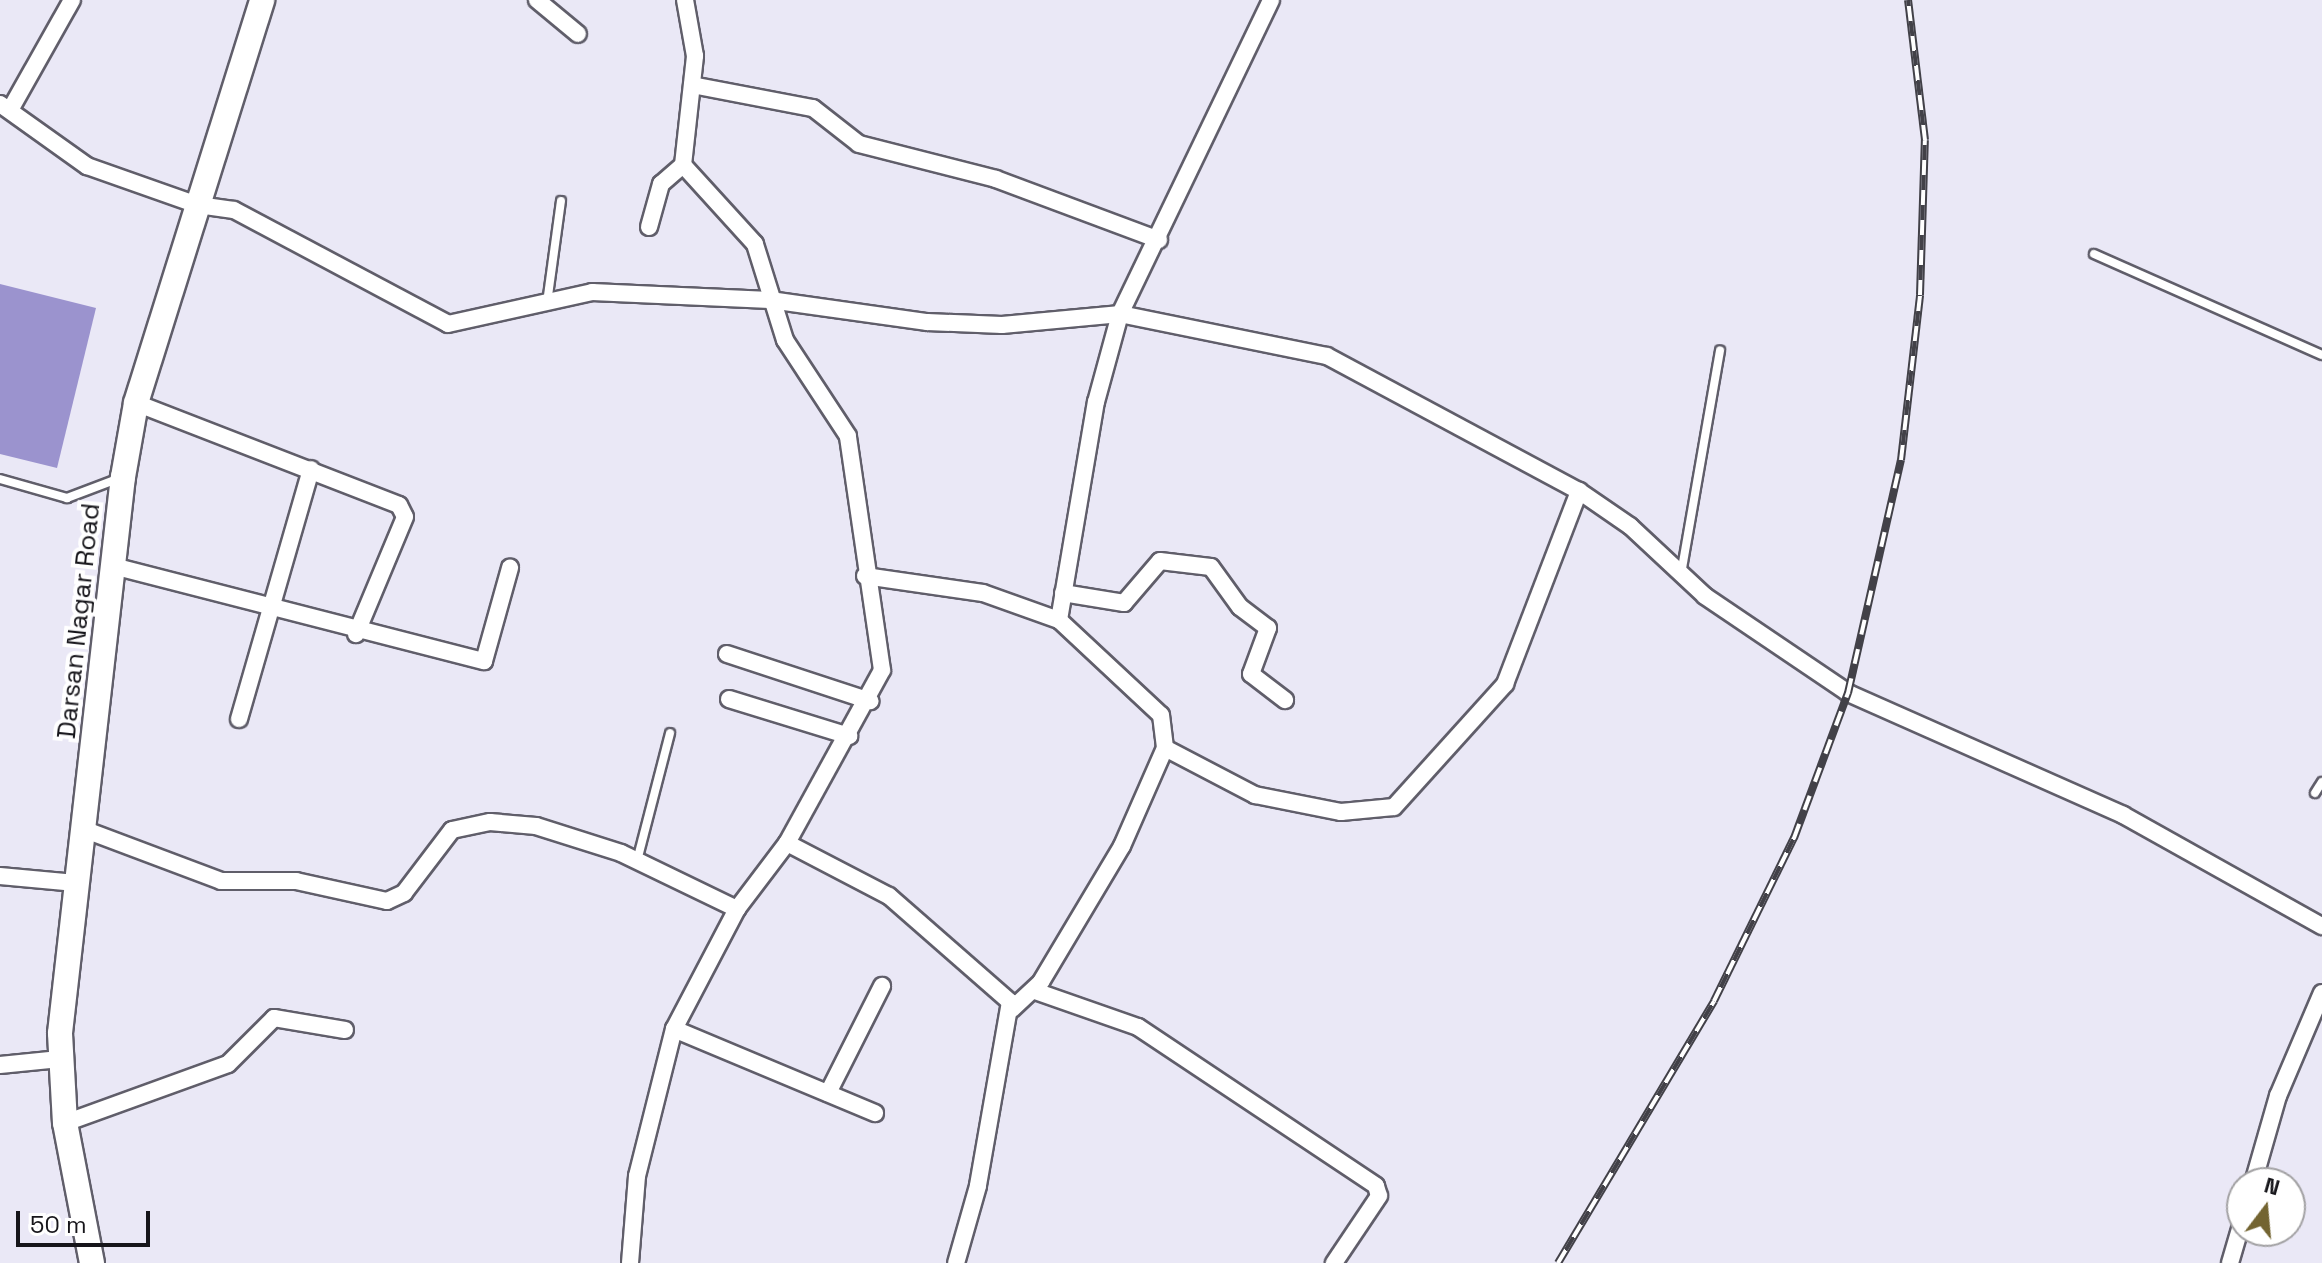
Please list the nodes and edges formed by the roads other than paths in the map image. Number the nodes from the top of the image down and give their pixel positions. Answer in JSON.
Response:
{"nodes":[{"id":1,"x":72,"y":0,"type":"edge"},
{"id":2,"x":262,"y":0,"type":"edge"},
{"id":3,"x":537,"y":0,"type":"edge"},
{"id":4,"x":685,"y":0,"type":"edge"},
{"id":5,"x":1271,"y":0,"type":"edge"},
{"id":6,"x":578,"y":34,"type":"dead end"},
{"id":7,"x":692,"y":85,"type":"junction"},
{"id":8,"x":5,"y":107,"type":"edge"},
{"id":9,"x":683,"y":165,"type":"junction"},
{"id":10,"x":561,"y":201,"type":"dead end"},
{"id":11,"x":198,"y":205,"type":"junction"},
{"id":12,"x":649,"y":227,"type":"dead end"},
{"id":13,"x":1159,"y":240,"type":"junction"},
{"id":14,"x":2094,"y":254,"type":"dead end"},
{"id":15,"x":770,"y":300,"type":"junction"},
{"id":16,"x":547,"y":303,"type":"junction"},
{"id":17,"x":1120,"y":314,"type":"junction"},
{"id":18,"x":1720,"y":350,"type":"dead end"},
{"id":19,"x":2322,"y":355,"type":"edge"},
{"id":20,"x":136,"y":403,"type":"junction"},
{"id":21,"x":311,"y":469,"type":"junction"},
{"id":22,"x":123,"y":477,"type":"junction"},
{"id":23,"x":0,"y":479,"type":"edge"},
{"id":24,"x":1579,"y":491,"type":"junction"},
{"id":25,"x":117,"y":567,"type":"junction"},
{"id":26,"x":510,"y":568,"type":"dead end"},
{"id":27,"x":1681,"y":575,"type":"junction"},
{"id":28,"x":865,"y":576,"type":"junction"},
{"id":29,"x":1063,"y":593,"type":"junction"},
{"id":30,"x":269,"y":601,"type":"junction"},
{"id":31,"x":1059,"y":620,"type":"junction"},
{"id":32,"x":356,"y":634,"type":"junction"},
{"id":33,"x":727,"y":654,"type":"dead end"},
{"id":34,"x":729,"y":699,"type":"dead end"},
{"id":35,"x":1285,"y":700,"type":"dead end"},
{"id":36,"x":870,"y":701,"type":"junction"},
{"id":37,"x":239,"y":719,"type":"dead end"},
{"id":38,"x":670,"y":733,"type":"dead end"},
{"id":39,"x":849,"y":736,"type":"junction"},
{"id":40,"x":1165,"y":748,"type":"junction"},
{"id":41,"x":2322,"y":782,"type":"edge"},
{"id":42,"x":2315,"y":793,"type":"dead end"},
{"id":43,"x":83,"y":829,"type":"junction"},
{"id":44,"x":787,"y":843,"type":"junction"},
{"id":45,"x":637,"y":861,"type":"junction"},
{"id":46,"x":0,"y":876,"type":"edge"},
{"id":47,"x":76,"y":883,"type":"junction"},
{"id":48,"x":737,"y":909,"type":"junction"},
{"id":49,"x":2322,"y":926,"type":"edge"},
{"id":50,"x":882,"y":986,"type":"dead end"},
{"id":51,"x":1035,"y":991,"type":"junction"},
{"id":52,"x":2322,"y":993,"type":"edge"},
{"id":53,"x":1012,"y":1009,"type":"junction"},
{"id":54,"x":674,"y":1029,"type":"junction"},
{"id":55,"x":345,"y":1030,"type":"dead end"},
{"id":56,"x":60,"y":1059,"type":"junction"},
{"id":57,"x":0,"y":1065,"type":"edge"},
{"id":58,"x":828,"y":1093,"type":"junction"},
{"id":59,"x":875,"y":1113,"type":"dead end"},
{"id":60,"x":65,"y":1123,"type":"junction"},
{"id":61,"x":2258,"y":1167,"type":"edge"},
{"id":62,"x":92,"y":1263,"type":"edge"},
{"id":63,"x":630,"y":1263,"type":"edge"},
{"id":64,"x":956,"y":1263,"type":"edge"},
{"id":65,"x":1334,"y":1263,"type":"edge"}],
"edges":[{"from":1,"to":8,"type":"street"},
{"from":2,"to":11,"type":"street","name":"Darsan Nagar Road"},
{"from":3,"to":6,"type":"street"},
{"from":4,"to":7,"type":"street"},
{"from":5,"to":13,"type":"street"},
{"from":7,"to":9,"type":"street"},
{"from":7,"to":13,"type":"street"},
{"from":8,"to":11,"type":"street"},
{"from":9,"to":12,"type":"street"},
{"from":9,"to":15,"type":"street"},
{"from":10,"to":16,"type":"lane"},
{"from":11,"to":16,"type":"street"},
{"from":11,"to":20,"type":"street","name":"Darsan Nagar Road"},
{"from":13,"to":17,"type":"street"},
{"from":14,"to":19,"type":"lane"},
{"from":15,"to":16,"type":"street"},
{"from":15,"to":17,"type":"street"},
{"from":15,"to":28,"type":"street"},
{"from":17,"to":24,"type":"street"},
{"from":17,"to":29,"type":"street"},
{"from":18,"to":27,"type":"lane"},
{"from":20,"to":21,"type":"street"},
{"from":20,"to":22,"type":"street","name":"Darsan Nagar Road"},
{"from":21,"to":30,"type":"street"},
{"from":21,"to":32,"type":"street"},
{"from":22,"to":23,"type":"lane"},
{"from":22,"to":25,"type":"street","name":"Darsan Nagar Road"},
{"from":24,"to":27,"type":"street"},
{"from":24,"to":40,"type":"street"},
{"from":25,"to":30,"type":"street"},
{"from":25,"to":43,"type":"street","name":"Darsan Nagar Road"},
{"from":26,"to":32,"type":"street"},
{"from":27,"to":49,"type":"street"},
{"from":28,"to":31,"type":"street"},
{"from":28,"to":36,"type":"street"},
{"from":29,"to":31,"type":"street"},
{"from":29,"to":35,"type":"street"},
{"from":30,"to":32,"type":"street"},
{"from":30,"to":37,"type":"street"},
{"from":31,"to":40,"type":"street"},
{"from":33,"to":36,"type":"street"},
{"from":34,"to":39,"type":"street"},
{"from":36,"to":39,"type":"street"},
{"from":38,"to":45,"type":"lane"},
{"from":39,"to":44,"type":"street"},
{"from":40,"to":51,"type":"street"},
{"from":41,"to":42,"type":"lane"},
{"from":43,"to":45,"type":"street"},
{"from":43,"to":47,"type":"street","name":"Darsan Nagar Road"},
{"from":44,"to":48,"type":"street"},
{"from":44,"to":53,"type":"street"},
{"from":45,"to":48,"type":"street"},
{"from":46,"to":47,"type":"street"},
{"from":47,"to":56,"type":"street","name":"Darsan Nagar Road"},
{"from":48,"to":54,"type":"street"},
{"from":50,"to":58,"type":"street"},
{"from":51,"to":53,"type":"street"},
{"from":51,"to":65,"type":"street"},
{"from":52,"to":61,"type":"street"},
{"from":53,"to":64,"type":"street"},
{"from":54,"to":58,"type":"street"},
{"from":54,"to":63,"type":"street"},
{"from":55,"to":60,"type":"street"},
{"from":56,"to":57,"type":"street"},
{"from":56,"to":60,"type":"street","name":"Darsan Nagar Road"},
{"from":58,"to":59,"type":"street"},
{"from":60,"to":62,"type":"street","name":"Darsan Nagar Road"}]}
